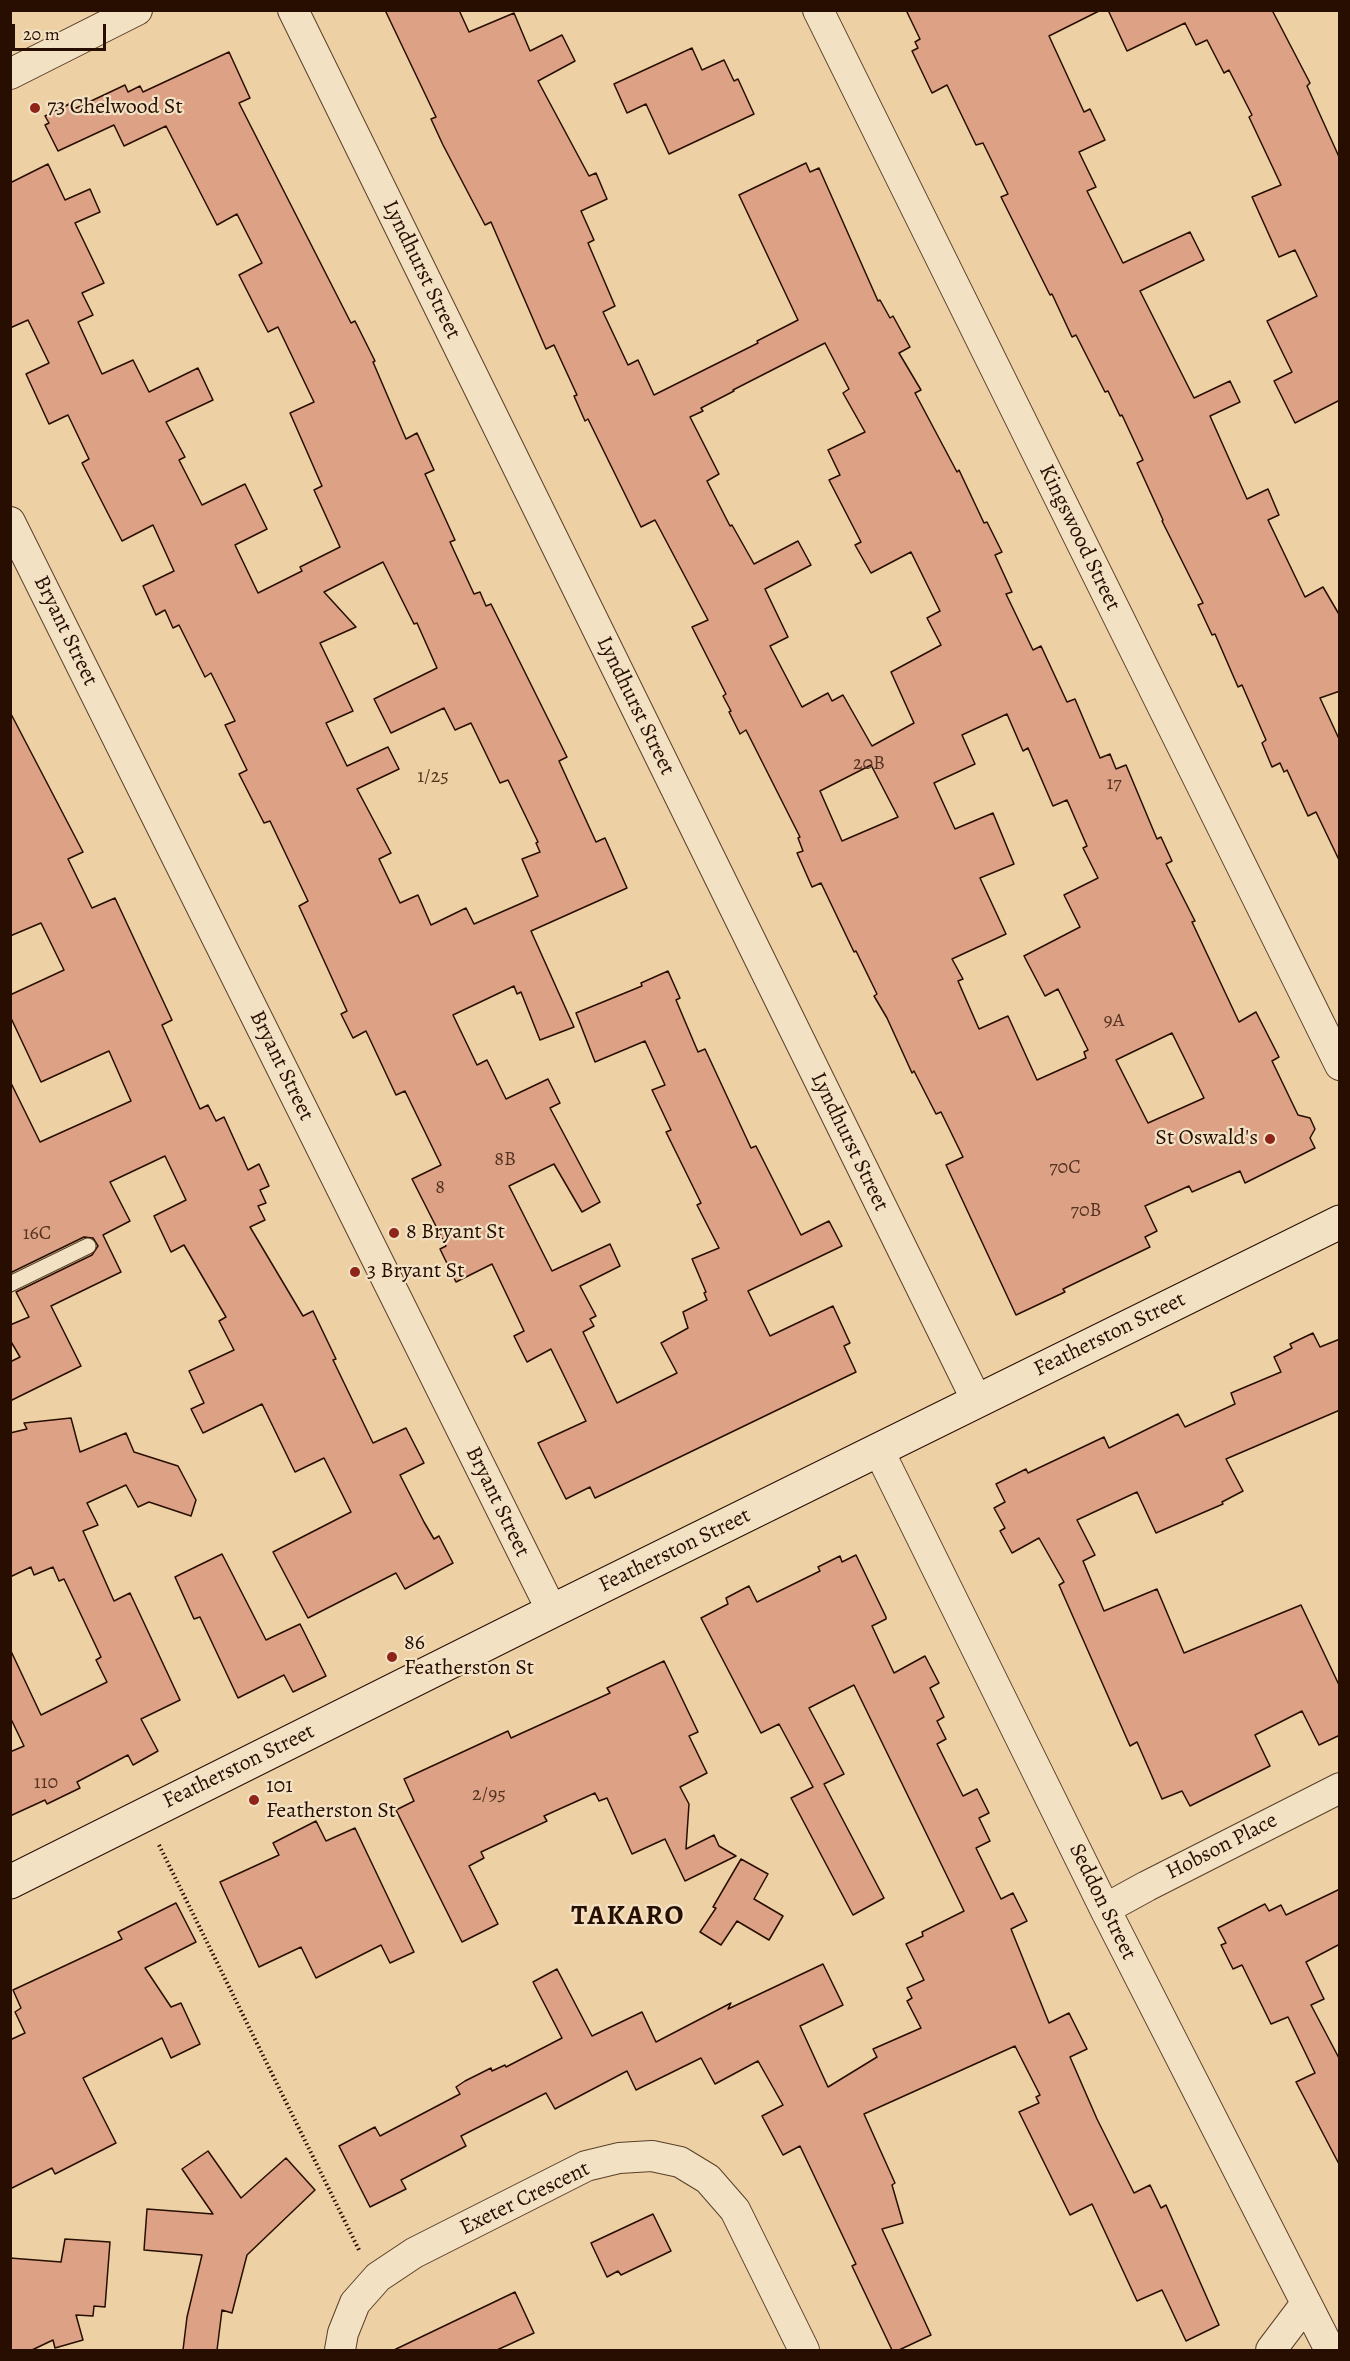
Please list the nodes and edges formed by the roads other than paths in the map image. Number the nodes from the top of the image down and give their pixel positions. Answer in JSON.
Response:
{"nodes":[{"id":1,"x":137,"y":10,"type":"edge"},
{"id":2,"x":293,"y":10,"type":"edge"},
{"id":3,"x":818,"y":10,"type":"edge"},
{"id":4,"x":10,"y":74,"type":"edge"},
{"id":5,"x":10,"y":522,"type":"edge"},
{"id":6,"x":1340,"y":1065,"type":"edge"},
{"id":7,"x":1340,"y":1222,"type":"edge"},
{"id":8,"x":87,"y":1246,"type":"dead end"},
{"id":9,"x":10,"y":1284,"type":"edge"},
{"id":10,"x":977,"y":1401,"type":"junction"},
{"id":11,"x":879,"y":1451,"type":"junction"},
{"id":12,"x":552,"y":1611,"type":"junction"},
{"id":13,"x":1340,"y":1788,"type":"edge"},
{"id":14,"x":10,"y":1882,"type":"edge"},
{"id":15,"x":1106,"y":1909,"type":"junction"},
{"id":16,"x":1305,"y":2305,"type":"junction"},
{"id":17,"x":340,"y":2350,"type":"edge"},
{"id":18,"x":804,"y":2350,"type":"edge"},
{"id":19,"x":1271,"y":2350,"type":"edge"},
{"id":20,"x":1330,"y":2350,"type":"edge"}],
"edges":[{"from":1,"to":4,"type":"street"},
{"from":2,"to":10,"type":"street","name":"Lyndhurst Street"},
{"from":3,"to":6,"type":"street","name":"Kingswood Street"},
{"from":5,"to":12,"type":"street","name":"Bryant Street"},
{"from":7,"to":10,"type":"main road","name":"Featherston Street"},
{"from":8,"to":9,"type":"lane"},
{"from":10,"to":11,"type":"main road","name":"Featherston Street"},
{"from":11,"to":12,"type":"main road","name":"Featherston Street"},
{"from":11,"to":15,"type":"street","name":"Seddon Street"},
{"from":12,"to":14,"type":"main road","name":"Featherston Street"},
{"from":13,"to":15,"type":"street","name":"Hobson Place"},
{"from":15,"to":16,"type":"street","name":"Seddon Street"},
{"from":16,"to":19,"type":"street"},
{"from":16,"to":20,"type":"street","name":"Seddon Street"},
{"from":17,"to":18,"type":"street","name":"Exeter Crescent"}]}
